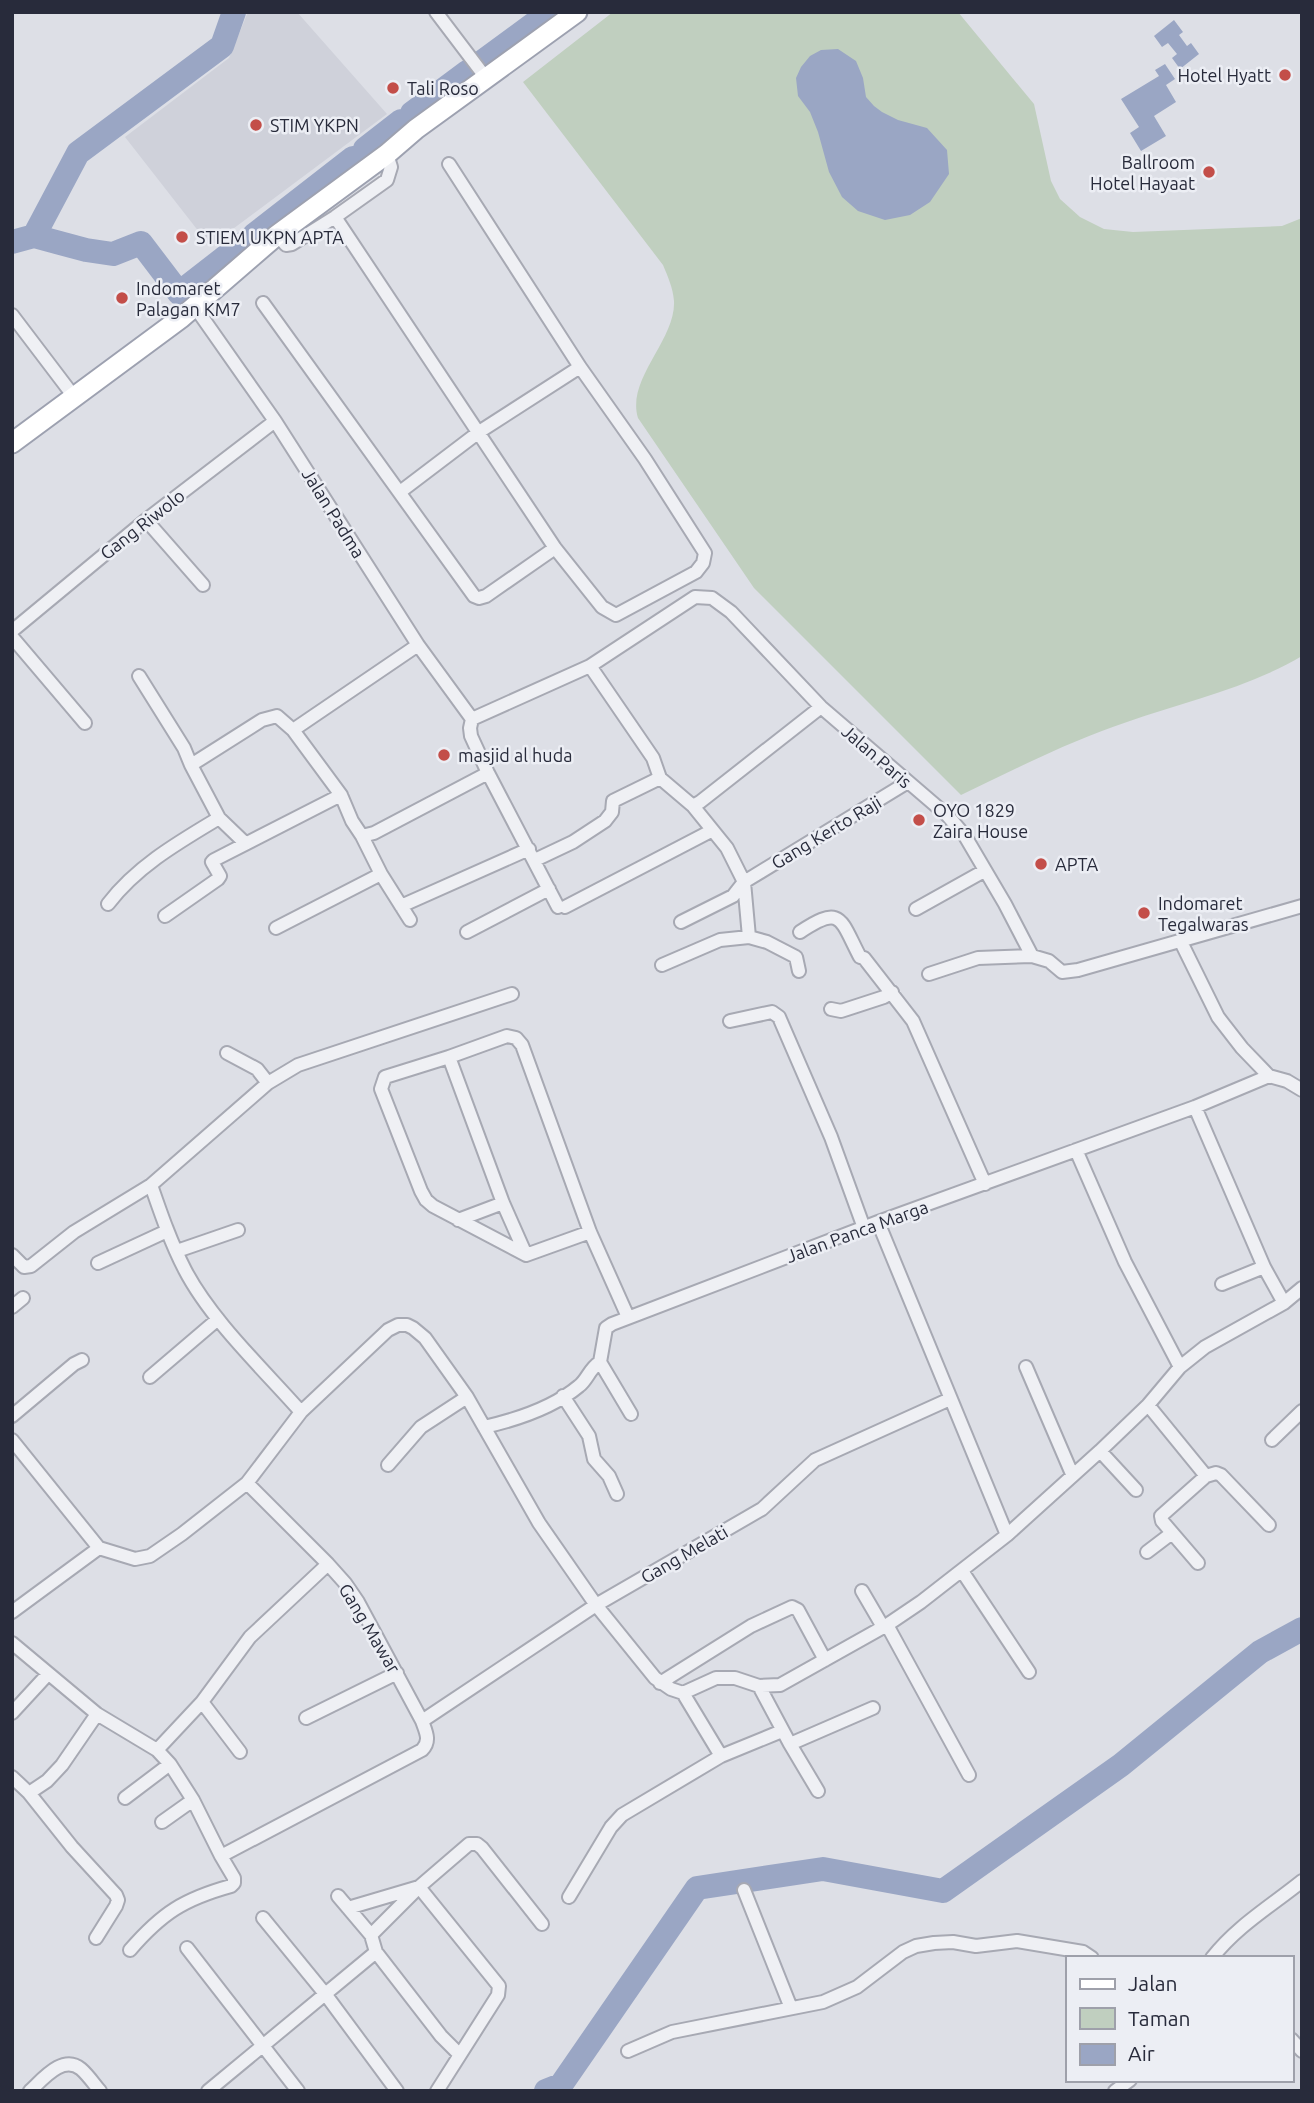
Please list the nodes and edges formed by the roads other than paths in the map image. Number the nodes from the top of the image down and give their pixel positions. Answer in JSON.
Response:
{"nodes":[{"id":1,"x":436,"y":12,"type":"edge"},
{"id":2,"x":577,"y":12,"type":"edge"},
{"id":3,"x":486,"y":78,"type":"junction"},
{"id":4,"x":387,"y":154,"type":"junction"},
{"id":5,"x":449,"y":164,"type":"dead end"},
{"id":6,"x":335,"y":217,"type":"junction"},
{"id":7,"x":277,"y":234,"type":"junction"},
{"id":8,"x":263,"y":303,"type":"dead end"},
{"id":9,"x":195,"y":307,"type":"junction"},
{"id":10,"x":12,"y":315,"type":"edge"},
{"id":11,"x":580,"y":367,"type":"junction"},
{"id":12,"x":75,"y":398,"type":"junction"},
{"id":13,"x":275,"y":421,"type":"junction"},
{"id":14,"x":479,"y":432,"type":"junction"},
{"id":15,"x":12,"y":443,"type":"edge"},
{"id":16,"x":400,"y":492,"type":"junction"},
{"id":17,"x":146,"y":520,"type":"junction"},
{"id":18,"x":555,"y":548,"type":"junction"},
{"id":19,"x":203,"y":585,"type":"dead end"},
{"id":20,"x":12,"y":631,"type":"edge"},
{"id":21,"x":12,"y":637,"type":"edge"},
{"id":22,"x":418,"y":645,"type":"junction"},
{"id":23,"x":590,"y":666,"type":"junction"},
{"id":24,"x":139,"y":676,"type":"dead end"},
{"id":25,"x":821,"y":708,"type":"junction"},
{"id":26,"x":472,"y":719,"type":"junction"},
{"id":27,"x":85,"y":723,"type":"dead end"},
{"id":28,"x":293,"y":730,"type":"junction"},
{"id":29,"x":191,"y":765,"type":"junction"},
{"id":30,"x":488,"y":773,"type":"junction"},
{"id":31,"x":660,"y":778,"type":"junction"},
{"id":32,"x":908,"y":782,"type":"junction"},
{"id":33,"x":341,"y":795,"type":"junction"},
{"id":34,"x":693,"y":806,"type":"junction"},
{"id":35,"x":219,"y":818,"type":"junction"},
{"id":36,"x":711,"y":831,"type":"junction"},
{"id":37,"x":362,"y":836,"type":"junction"},
{"id":38,"x":245,"y":843,"type":"junction"},
{"id":39,"x":532,"y":854,"type":"junction"},
{"id":40,"x":985,"y":872,"type":"junction"},
{"id":41,"x":381,"y":874,"type":"junction"},
{"id":42,"x":744,"y":882,"type":"junction"},
{"id":43,"x":549,"y":889,"type":"junction"},
{"id":44,"x":108,"y":904,"type":"dead end"},
{"id":45,"x":401,"y":905,"type":"junction"},
{"id":46,"x":1302,"y":906,"type":"edge"},
{"id":47,"x":916,"y":909,"type":"dead end"},
{"id":48,"x":165,"y":916,"type":"dead end"},
{"id":49,"x":410,"y":920,"type":"dead end"},
{"id":50,"x":681,"y":922,"type":"dead end"},
{"id":51,"x":276,"y":928,"type":"dead end"},
{"id":52,"x":467,"y":932,"type":"dead end"},
{"id":53,"x":800,"y":932,"type":"dead end"},
{"id":54,"x":749,"y":937,"type":"junction"},
{"id":55,"x":1181,"y":942,"type":"junction"},
{"id":56,"x":1032,"y":956,"type":"junction"},
{"id":57,"x":662,"y":965,"type":"dead end"},
{"id":58,"x":799,"y":971,"type":"dead end"},
{"id":59,"x":929,"y":974,"type":"dead end"},
{"id":60,"x":892,"y":992,"type":"junction"},
{"id":61,"x":512,"y":993,"type":"dead end"},
{"id":62,"x":831,"y":1009,"type":"dead end"},
{"id":63,"x":730,"y":1021,"type":"dead end"},
{"id":64,"x":227,"y":1053,"type":"dead end"},
{"id":65,"x":449,"y":1057,"type":"junction"},
{"id":66,"x":1269,"y":1076,"type":"junction"},
{"id":67,"x":268,"y":1083,"type":"junction"},
{"id":68,"x":1302,"y":1090,"type":"edge"},
{"id":69,"x":1195,"y":1107,"type":"junction"},
{"id":70,"x":1076,"y":1150,"type":"junction"},
{"id":71,"x":151,"y":1185,"type":"junction"},
{"id":72,"x":985,"y":1185,"type":"junction"},
{"id":73,"x":503,"y":1203,"type":"junction"},
{"id":74,"x":458,"y":1220,"type":"junction"},
{"id":75,"x":878,"y":1222,"type":"junction"},
{"id":76,"x":864,"y":1228,"type":"junction"},
{"id":77,"x":239,"y":1230,"type":"dead end"},
{"id":78,"x":167,"y":1231,"type":"junction"},
{"id":79,"x":590,"y":1232,"type":"junction"},
{"id":80,"x":177,"y":1251,"type":"junction"},
{"id":81,"x":12,"y":1255,"type":"edge"},
{"id":82,"x":526,"y":1255,"type":"junction"},
{"id":83,"x":98,"y":1263,"type":"dead end"},
{"id":84,"x":1264,"y":1267,"type":"junction"},
{"id":85,"x":1222,"y":1284,"type":"dead end"},
{"id":86,"x":1302,"y":1288,"type":"edge"},
{"id":87,"x":23,"y":1298,"type":"dead end"},
{"id":88,"x":1284,"y":1303,"type":"junction"},
{"id":89,"x":12,"y":1307,"type":"edge"},
{"id":90,"x":628,"y":1317,"type":"junction"},
{"id":91,"x":218,"y":1319,"type":"junction"},
{"id":92,"x":82,"y":1360,"type":"dead end"},
{"id":93,"x":600,"y":1362,"type":"junction"},
{"id":94,"x":1026,"y":1367,"type":"dead end"},
{"id":95,"x":1180,"y":1367,"type":"junction"},
{"id":96,"x":150,"y":1377,"type":"dead end"},
{"id":97,"x":563,"y":1396,"type":"junction"},
{"id":98,"x":467,"y":1397,"type":"junction"},
{"id":99,"x":950,"y":1399,"type":"junction"},
{"id":100,"x":1148,"y":1405,"type":"junction"},
{"id":101,"x":1302,"y":1411,"type":"edge"},
{"id":102,"x":301,"y":1412,"type":"junction"},
{"id":103,"x":631,"y":1415,"type":"dead end"},
{"id":104,"x":12,"y":1416,"type":"edge"},
{"id":105,"x":484,"y":1427,"type":"junction"},
{"id":106,"x":12,"y":1440,"type":"edge"},
{"id":107,"x":1272,"y":1440,"type":"dead end"},
{"id":108,"x":1100,"y":1451,"type":"junction"},
{"id":109,"x":388,"y":1465,"type":"dead end"},
{"id":110,"x":1072,"y":1475,"type":"junction"},
{"id":111,"x":1206,"y":1476,"type":"junction"},
{"id":112,"x":247,"y":1483,"type":"junction"},
{"id":113,"x":1136,"y":1490,"type":"dead end"},
{"id":114,"x":617,"y":1494,"type":"dead end"},
{"id":115,"x":1269,"y":1525,"type":"dead end"},
{"id":116,"x":1172,"y":1533,"type":"junction"},
{"id":117,"x":1007,"y":1535,"type":"junction"},
{"id":118,"x":99,"y":1548,"type":"junction"},
{"id":119,"x":1147,"y":1552,"type":"dead end"},
{"id":120,"x":1198,"y":1563,"type":"dead end"},
{"id":121,"x":328,"y":1564,"type":"junction"},
{"id":122,"x":962,"y":1571,"type":"junction"},
{"id":123,"x":862,"y":1591,"type":"dead end"},
{"id":124,"x":596,"y":1605,"type":"junction"},
{"id":125,"x":12,"y":1612,"type":"edge"},
{"id":126,"x":885,"y":1626,"type":"junction"},
{"id":127,"x":12,"y":1643,"type":"edge"},
{"id":128,"x":825,"y":1660,"type":"junction"},
{"id":129,"x":1029,"y":1672,"type":"dead end"},
{"id":130,"x":397,"y":1673,"type":"junction"},
{"id":131,"x":48,"y":1674,"type":"junction"},
{"id":132,"x":660,"y":1683,"type":"junction"},
{"id":133,"x":759,"y":1686,"type":"junction"},
{"id":134,"x":683,"y":1693,"type":"junction"},
{"id":135,"x":202,"y":1702,"type":"junction"},
{"id":136,"x":873,"y":1708,"type":"dead end"},
{"id":137,"x":12,"y":1713,"type":"edge"},
{"id":138,"x":97,"y":1714,"type":"junction"},
{"id":139,"x":306,"y":1718,"type":"dead end"},
{"id":140,"x":422,"y":1721,"type":"junction"},
{"id":141,"x":782,"y":1731,"type":"junction"},
{"id":142,"x":790,"y":1744,"type":"junction"},
{"id":143,"x":157,"y":1750,"type":"junction"},
{"id":144,"x":240,"y":1752,"type":"dead end"},
{"id":145,"x":721,"y":1756,"type":"junction"},
{"id":146,"x":170,"y":1764,"type":"junction"},
{"id":147,"x":969,"y":1775,"type":"dead end"},
{"id":148,"x":12,"y":1777,"type":"edge"},
{"id":149,"x":818,"y":1791,"type":"dead end"},
{"id":150,"x":29,"y":1793,"type":"junction"},
{"id":151,"x":125,"y":1798,"type":"dead end"},
{"id":152,"x":193,"y":1800,"type":"junction"},
{"id":153,"x":162,"y":1822,"type":"dead end"},
{"id":154,"x":221,"y":1856,"type":"junction"},
{"id":155,"x":1302,"y":1881,"type":"edge"},
{"id":156,"x":419,"y":1887,"type":"junction"},
{"id":157,"x":744,"y":1890,"type":"dead end"},
{"id":158,"x":338,"y":1896,"type":"dead end"},
{"id":159,"x":569,"y":1897,"type":"dead end"},
{"id":160,"x":348,"y":1908,"type":"junction"},
{"id":161,"x":263,"y":1918,"type":"dead end"},
{"id":162,"x":542,"y":1924,"type":"dead end"},
{"id":163,"x":371,"y":1935,"type":"junction"},
{"id":164,"x":96,"y":1937,"type":"dead end"},
{"id":165,"x":187,"y":1948,"type":"dead end"},
{"id":166,"x":130,"y":1950,"type":"dead end"},
{"id":167,"x":376,"y":1952,"type":"junction"},
{"id":168,"x":1088,"y":1956,"type":"edge"},
{"id":169,"x":1214,"y":1956,"type":"edge"},
{"id":170,"x":326,"y":1995,"type":"junction"},
{"id":171,"x":790,"y":2008,"type":"junction"},
{"id":172,"x":263,"y":2045,"type":"junction"},
{"id":173,"x":628,"y":2051,"type":"dead end"},
{"id":174,"x":460,"y":2055,"type":"junction"},
{"id":175,"x":30,"y":2091,"type":"edge"},
{"id":176,"x":100,"y":2091,"type":"edge"},
{"id":177,"x":208,"y":2091,"type":"edge"},
{"id":178,"x":298,"y":2091,"type":"edge"},
{"id":179,"x":397,"y":2091,"type":"edge"},
{"id":180,"x":437,"y":2091,"type":"edge"}],
"edges":[{"from":1,"to":3,"type":"street"},
{"from":2,"to":3,"type":"main road"},
{"from":3,"to":4,"type":"main road"},
{"from":4,"to":6,"type":"street"},
{"from":4,"to":7,"type":"main road"},
{"from":5,"to":11,"type":"street"},
{"from":6,"to":7,"type":"street"},
{"from":6,"to":14,"type":"street"},
{"from":7,"to":9,"type":"main road"},
{"from":8,"to":16,"type":"street"},
{"from":9,"to":12,"type":"main road"},
{"from":9,"to":13,"type":"street","name":"Jalan Padma"},
{"from":10,"to":12,"type":"street"},
{"from":11,"to":14,"type":"street"},
{"from":11,"to":18,"type":"street"},
{"from":12,"to":15,"type":"main road"},
{"from":13,"to":17,"type":"street","name":"Gang Riwolo"},
{"from":13,"to":22,"type":"street","name":"Jalan Padma"},
{"from":14,"to":16,"type":"street"},
{"from":14,"to":18,"type":"street"},
{"from":16,"to":18,"type":"street"},
{"from":17,"to":19,"type":"street"},
{"from":17,"to":20,"type":"street","name":"Gang Riwolo"},
{"from":21,"to":27,"type":"street"},
{"from":22,"to":26,"type":"street","name":"Jalan Padma"},
{"from":22,"to":28,"type":"street"},
{"from":23,"to":25,"type":"street","name":"Jalan Paris"},
{"from":23,"to":26,"type":"street","name":"Jalan Paris"},
{"from":23,"to":31,"type":"street"},
{"from":24,"to":29,"type":"street"},
{"from":25,"to":32,"type":"street","name":"Jalan Paris"},
{"from":25,"to":34,"type":"street"},
{"from":26,"to":30,"type":"street"},
{"from":28,"to":29,"type":"street"},
{"from":28,"to":33,"type":"street"},
{"from":29,"to":35,"type":"street"},
{"from":30,"to":37,"type":"street"},
{"from":30,"to":39,"type":"street"},
{"from":31,"to":34,"type":"street"},
{"from":31,"to":39,"type":"street"},
{"from":32,"to":40,"type":"street","name":"Jalan Paris"},
{"from":32,"to":42,"type":"street","name":"Gang Kerto Raji"},
{"from":33,"to":37,"type":"street"},
{"from":33,"to":38,"type":"street"},
{"from":34,"to":36,"type":"street"},
{"from":35,"to":38,"type":"street"},
{"from":35,"to":44,"type":"street"},
{"from":36,"to":42,"type":"street"},
{"from":36,"to":43,"type":"street"},
{"from":37,"to":41,"type":"street"},
{"from":38,"to":48,"type":"street"},
{"from":39,"to":43,"type":"street"},
{"from":39,"to":45,"type":"street"},
{"from":40,"to":47,"type":"street"},
{"from":40,"to":56,"type":"street","name":"Jalan Paris"},
{"from":41,"to":45,"type":"street"},
{"from":41,"to":51,"type":"street"},
{"from":42,"to":50,"type":"street","name":"Gang Kerto Raji"},
{"from":42,"to":54,"type":"street"},
{"from":43,"to":52,"type":"street"},
{"from":45,"to":49,"type":"street"},
{"from":46,"to":55,"type":"street"},
{"from":53,"to":60,"type":"street"},
{"from":54,"to":57,"type":"street"},
{"from":54,"to":58,"type":"street"},
{"from":55,"to":56,"type":"street"},
{"from":55,"to":66,"type":"street"},
{"from":56,"to":59,"type":"street"},
{"from":60,"to":62,"type":"street"},
{"from":60,"to":72,"type":"street"},
{"from":61,"to":67,"type":"street"},
{"from":63,"to":76,"type":"street"},
{"from":64,"to":67,"type":"street"},
{"from":65,"to":73,"type":"street"},
{"from":65,"to":74,"type":"street"},
{"from":65,"to":79,"type":"street"},
{"from":66,"to":68,"type":"street"},
{"from":66,"to":69,"type":"street","name":"Jalan Panca Marga"},
{"from":67,"to":71,"type":"street"},
{"from":69,"to":70,"type":"street","name":"Jalan Panca Marga"},
{"from":69,"to":84,"type":"street"},
{"from":70,"to":72,"type":"street","name":"Jalan Panca Marga"},
{"from":70,"to":95,"type":"street"},
{"from":71,"to":78,"type":"street"},
{"from":71,"to":81,"type":"street"},
{"from":72,"to":75,"type":"street","name":"Jalan Panca Marga"},
{"from":73,"to":74,"type":"street"},
{"from":73,"to":82,"type":"street"},
{"from":74,"to":82,"type":"street"},
{"from":75,"to":76,"type":"street","name":"Jalan Panca Marga"},
{"from":75,"to":99,"type":"street"},
{"from":76,"to":90,"type":"street","name":"Jalan Panca Marga"},
{"from":77,"to":80,"type":"street"},
{"from":78,"to":80,"type":"street"},
{"from":78,"to":83,"type":"street"},
{"from":79,"to":82,"type":"street"},
{"from":79,"to":90,"type":"street"},
{"from":80,"to":91,"type":"street"},
{"from":84,"to":85,"type":"street"},
{"from":84,"to":88,"type":"street"},
{"from":86,"to":88,"type":"street"},
{"from":87,"to":89,"type":"street"},
{"from":88,"to":95,"type":"street"},
{"from":90,"to":93,"type":"street","name":"Jalan Panca Marga"},
{"from":91,"to":96,"type":"street"},
{"from":91,"to":102,"type":"street"},
{"from":92,"to":104,"type":"street"},
{"from":93,"to":97,"type":"street"},
{"from":93,"to":103,"type":"street"},
{"from":94,"to":110,"type":"street"},
{"from":95,"to":100,"type":"street"},
{"from":97,"to":105,"type":"street"},
{"from":97,"to":114,"type":"street"},
{"from":98,"to":102,"type":"street"},
{"from":98,"to":105,"type":"street"},
{"from":98,"to":109,"type":"street"},
{"from":99,"to":117,"type":"street"},
{"from":99,"to":124,"type":"street","name":"Gang Melati"},
{"from":100,"to":108,"type":"street"},
{"from":100,"to":111,"type":"street"},
{"from":101,"to":107,"type":"street"},
{"from":102,"to":112,"type":"street"},
{"from":105,"to":124,"type":"street"},
{"from":106,"to":118,"type":"street"},
{"from":108,"to":110,"type":"street"},
{"from":108,"to":113,"type":"street"},
{"from":110,"to":117,"type":"street"},
{"from":111,"to":115,"type":"street"},
{"from":111,"to":116,"type":"street"},
{"from":112,"to":118,"type":"street"},
{"from":112,"to":121,"type":"street","name":"Gang Mawar"},
{"from":116,"to":119,"type":"street"},
{"from":116,"to":120,"type":"street"},
{"from":117,"to":122,"type":"street"},
{"from":118,"to":125,"type":"street"},
{"from":121,"to":130,"type":"street","name":"Gang Mawar"},
{"from":121,"to":135,"type":"street"},
{"from":122,"to":126,"type":"street"},
{"from":122,"to":129,"type":"street"},
{"from":123,"to":126,"type":"street"},
{"from":124,"to":132,"type":"street"},
{"from":124,"to":140,"type":"street","name":"Gang Melati"},
{"from":126,"to":128,"type":"street"},
{"from":126,"to":147,"type":"street"},
{"from":127,"to":131,"type":"street"},
{"from":128,"to":132,"type":"street"},
{"from":128,"to":133,"type":"street"},
{"from":130,"to":139,"type":"street"},
{"from":130,"to":140,"type":"street","name":"Gang Mawar"},
{"from":131,"to":137,"type":"street"},
{"from":131,"to":138,"type":"street"},
{"from":132,"to":134,"type":"street"},
{"from":133,"to":134,"type":"street"},
{"from":133,"to":141,"type":"street"},
{"from":134,"to":145,"type":"street"},
{"from":135,"to":143,"type":"street"},
{"from":135,"to":144,"type":"street"},
{"from":136,"to":142,"type":"street"},
{"from":138,"to":143,"type":"street"},
{"from":138,"to":150,"type":"street"},
{"from":140,"to":154,"type":"street"},
{"from":141,"to":142,"type":"street"},
{"from":141,"to":145,"type":"street"},
{"from":142,"to":149,"type":"street"},
{"from":143,"to":146,"type":"street"},
{"from":145,"to":159,"type":"street"},
{"from":146,"to":151,"type":"street"},
{"from":146,"to":152,"type":"street"},
{"from":148,"to":150,"type":"street"},
{"from":150,"to":164,"type":"street"},
{"from":152,"to":153,"type":"street"},
{"from":152,"to":154,"type":"street"},
{"from":154,"to":166,"type":"street"},
{"from":155,"to":169,"type":"street"},
{"from":156,"to":160,"type":"street"},
{"from":156,"to":162,"type":"street"},
{"from":156,"to":163,"type":"street"},
{"from":156,"to":174,"type":"street"},
{"from":157,"to":171,"type":"street"},
{"from":158,"to":160,"type":"street"},
{"from":160,"to":163,"type":"street"},
{"from":161,"to":170,"type":"street"},
{"from":163,"to":167,"type":"street"},
{"from":165,"to":172,"type":"street"},
{"from":167,"to":170,"type":"street"},
{"from":167,"to":174,"type":"street"},
{"from":168,"to":171,"type":"street"},
{"from":170,"to":172,"type":"street"},
{"from":170,"to":179,"type":"street"},
{"from":171,"to":173,"type":"street"},
{"from":172,"to":177,"type":"street"},
{"from":172,"to":178,"type":"street"},
{"from":174,"to":180,"type":"street"},
{"from":175,"to":176,"type":"street"}]}
